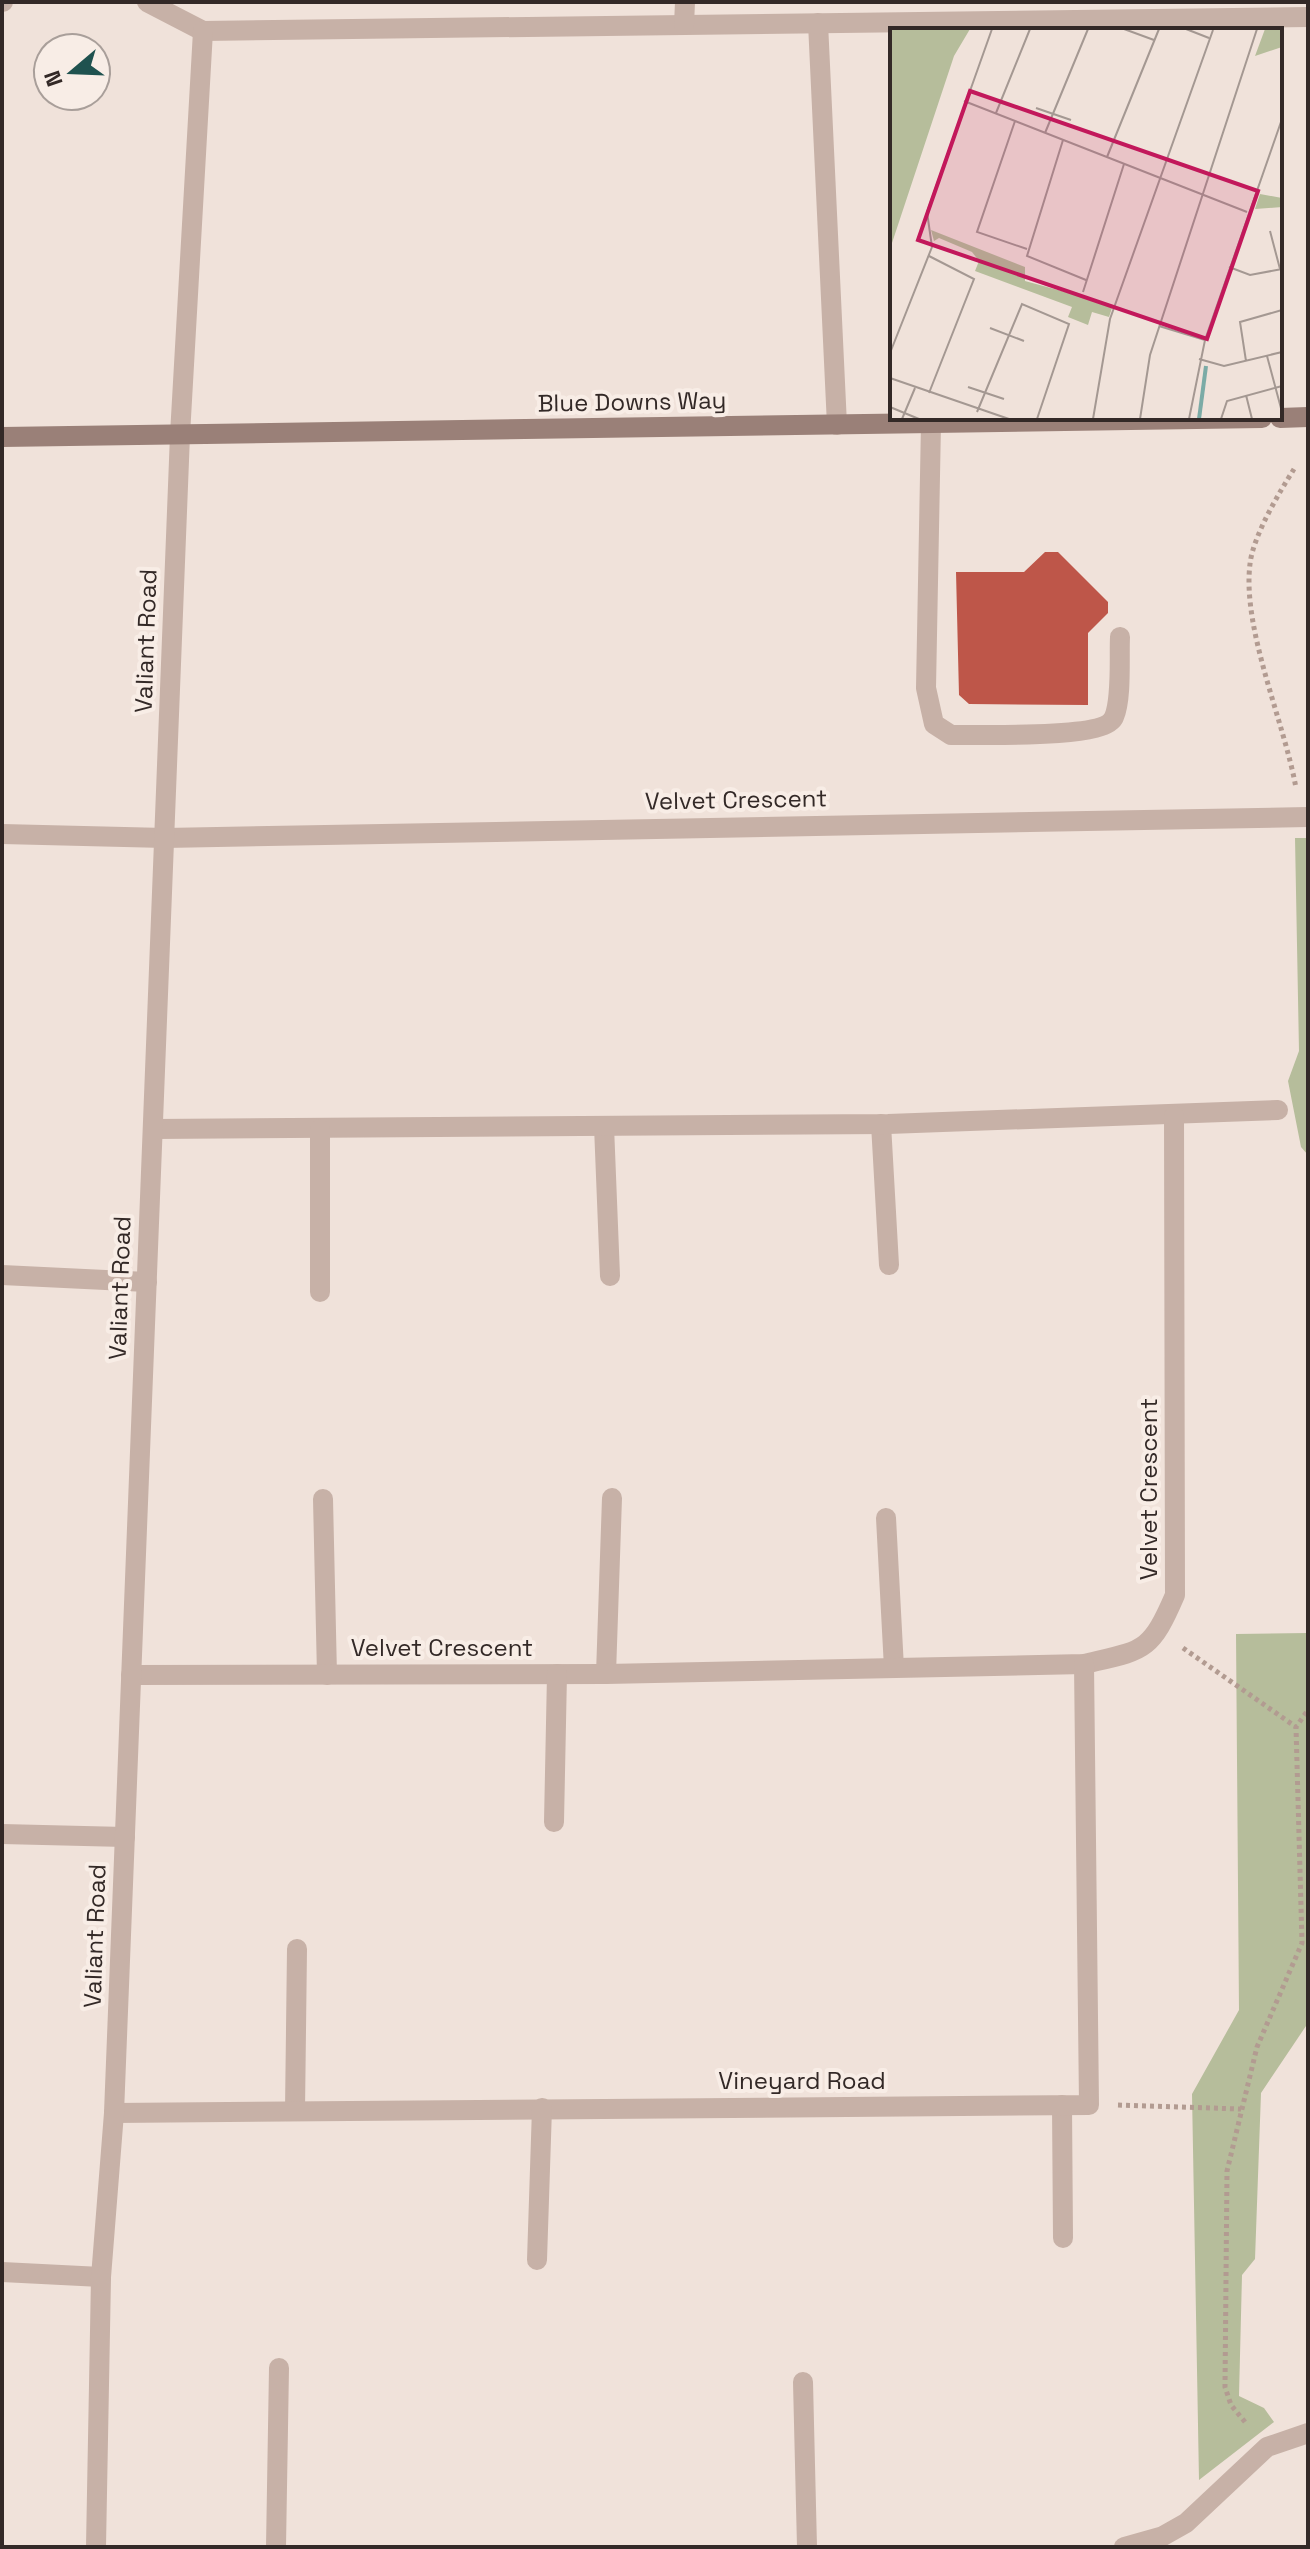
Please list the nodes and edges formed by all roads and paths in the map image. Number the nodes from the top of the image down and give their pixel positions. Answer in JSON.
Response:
{"nodes":[{"id":1,"x":147,"y":2,"type":"edge"},
{"id":2,"x":685,"y":2,"type":"edge"},
{"id":3,"x":1308,"y":17,"type":"edge"},
{"id":4,"x":818,"y":23,"type":"junction"},
{"id":5,"x":684,"y":25,"type":"junction"},
{"id":6,"x":203,"y":31,"type":"junction"},
{"id":7,"x":1308,"y":417,"type":"edge"},
{"id":8,"x":1282,"y":418,"type":"edge"},
{"id":9,"x":1130,"y":420,"type":"edge"},
{"id":10,"x":931,"y":423,"type":"junction"},
{"id":11,"x":837,"y":425,"type":"junction"},
{"id":12,"x":180,"y":435,"type":"junction"},
{"id":13,"x":2,"y":437,"type":"edge"},
{"id":14,"x":1294,"y":469,"type":"dead end"},
{"id":15,"x":1120,"y":637,"type":"dead end"},
{"id":16,"x":1304,"y":817,"type":"edge"},
{"id":17,"x":2,"y":834,"type":"edge"},
{"id":18,"x":165,"y":838,"type":"junction"},
{"id":19,"x":1278,"y":1110,"type":"dead end"},
{"id":20,"x":1174,"y":1116,"type":"junction"},
{"id":21,"x":881,"y":1124,"type":"junction"},
{"id":22,"x":604,"y":1126,"type":"junction"},
{"id":23,"x":154,"y":1129,"type":"junction"},
{"id":24,"x":320,"y":1129,"type":"junction"},
{"id":25,"x":889,"y":1265,"type":"dead end"},
{"id":26,"x":2,"y":1275,"type":"edge"},
{"id":27,"x":610,"y":1276,"type":"dead end"},
{"id":28,"x":147,"y":1282,"type":"junction"},
{"id":29,"x":320,"y":1292,"type":"dead end"},
{"id":30,"x":612,"y":1498,"type":"dead end"},
{"id":31,"x":323,"y":1499,"type":"dead end"},
{"id":32,"x":886,"y":1518,"type":"dead end"},
{"id":33,"x":1159,"y":1632,"type":"junction"},
{"id":34,"x":1084,"y":1664,"type":"junction"},
{"id":35,"x":894,"y":1668,"type":"junction"},
{"id":36,"x":557,"y":1674,"type":"junction"},
{"id":37,"x":606,"y":1674,"type":"junction"},
{"id":38,"x":131,"y":1675,"type":"junction"},
{"id":39,"x":327,"y":1675,"type":"junction"},
{"id":40,"x":1308,"y":1710,"type":"edge"},
{"id":41,"x":1296,"y":1727,"type":"junction"},
{"id":42,"x":554,"y":1822,"type":"dead end"},
{"id":43,"x":2,"y":1834,"type":"edge"},
{"id":44,"x":125,"y":1837,"type":"junction"},
{"id":45,"x":1305,"y":1944,"type":"edge"},
{"id":46,"x":297,"y":1949,"type":"dead end"},
{"id":47,"x":1062,"y":2105,"type":"junction"},
{"id":48,"x":1089,"y":2105,"type":"junction"},
{"id":49,"x":542,"y":2108,"type":"junction"},
{"id":50,"x":1241,"y":2109,"type":"junction"},
{"id":51,"x":295,"y":2111,"type":"junction"},
{"id":52,"x":114,"y":2113,"type":"junction"},
{"id":53,"x":1063,"y":2238,"type":"dead end"},
{"id":54,"x":537,"y":2260,"type":"dead end"},
{"id":55,"x":2,"y":2272,"type":"edge"},
{"id":56,"x":101,"y":2277,"type":"junction"},
{"id":57,"x":279,"y":2368,"type":"dead end"},
{"id":58,"x":803,"y":2382,"type":"dead end"},
{"id":59,"x":1308,"y":2433,"type":"edge"},
{"id":60,"x":1267,"y":2447,"type":"junction"},
{"id":61,"x":96,"y":2547,"type":"edge"},
{"id":62,"x":276,"y":2547,"type":"edge"},
{"id":63,"x":807,"y":2547,"type":"edge"},
{"id":64,"x":1124,"y":2547,"type":"edge"}],
"edges":[{"from":1,"to":6,"type":"street"},
{"from":2,"to":5,"type":"street"},
{"from":3,"to":4,"type":"street"},
{"from":4,"to":5,"type":"street"},
{"from":4,"to":11,"type":"street"},
{"from":5,"to":6,"type":"street"},
{"from":6,"to":12,"type":"street","name":"Valiant Road"},
{"from":7,"to":8,"type":"street"},
{"from":9,"to":10,"type":"street","name":"Blue Downs Way"},
{"from":10,"to":11,"type":"street","name":"Blue Downs Way"},
{"from":10,"to":15,"type":"street"},
{"from":11,"to":12,"type":"street","name":"Blue Downs Way"},
{"from":12,"to":13,"type":"street","name":"Blue Downs Way"},
{"from":12,"to":18,"type":"street","name":"Valiant Road"},
{"from":14,"to":16,"type":"path"},
{"from":16,"to":18,"type":"street","name":"Velvet Crescent"},
{"from":17,"to":18,"type":"street","name":"Velvet Crescent"},
{"from":18,"to":23,"type":"street","name":"Valiant Road"},
{"from":19,"to":20,"type":"street"},
{"from":20,"to":21,"type":"street"},
{"from":20,"to":33,"type":"street","name":"Velvet Crescent"},
{"from":21,"to":22,"type":"street"},
{"from":21,"to":25,"type":"street"},
{"from":22,"to":24,"type":"street"},
{"from":22,"to":27,"type":"street"},
{"from":23,"to":24,"type":"street"},
{"from":23,"to":28,"type":"street","name":"Valiant Road"},
{"from":24,"to":29,"type":"street"},
{"from":26,"to":28,"type":"street"},
{"from":28,"to":38,"type":"street","name":"Valiant Road"},
{"from":30,"to":37,"type":"street"},
{"from":31,"to":39,"type":"street","name":"Velvet Crescent"},
{"from":32,"to":35,"type":"street"},
{"from":33,"to":34,"type":"street","name":"Velvet Crescent"},
{"from":33,"to":41,"type":"path"},
{"from":34,"to":35,"type":"street","name":"Velvet Crescent"},
{"from":34,"to":48,"type":"street"},
{"from":35,"to":37,"type":"street","name":"Velvet Crescent"},
{"from":36,"to":37,"type":"street","name":"Velvet Crescent"},
{"from":36,"to":39,"type":"street","name":"Velvet Crescent"},
{"from":36,"to":42,"type":"street","name":"Velvet Crescent"},
{"from":38,"to":39,"type":"street","name":"Velvet Crescent"},
{"from":38,"to":44,"type":"street","name":"Valiant Road"},
{"from":40,"to":41,"type":"path"},
{"from":41,"to":45,"type":"path"},
{"from":43,"to":44,"type":"street"},
{"from":44,"to":52,"type":"street","name":"Valiant Road"},
{"from":45,"to":50,"type":"path"},
{"from":46,"to":51,"type":"street"},
{"from":47,"to":48,"type":"street","name":"Vineyard Road"},
{"from":47,"to":49,"type":"street","name":"Vineyard Road"},
{"from":47,"to":53,"type":"street"},
{"from":48,"to":50,"type":"path"},
{"from":49,"to":51,"type":"street","name":"Vineyard Road"},
{"from":49,"to":54,"type":"street"},
{"from":50,"to":60,"type":"path"},
{"from":51,"to":52,"type":"street","name":"Vineyard Road"},
{"from":52,"to":56,"type":"street","name":"Valiant Road"},
{"from":55,"to":56,"type":"street"},
{"from":56,"to":61,"type":"street","name":"Valiant Road"},
{"from":57,"to":62,"type":"street"},
{"from":58,"to":63,"type":"street"},
{"from":59,"to":60,"type":"street"},
{"from":60,"to":64,"type":"street"}]}
